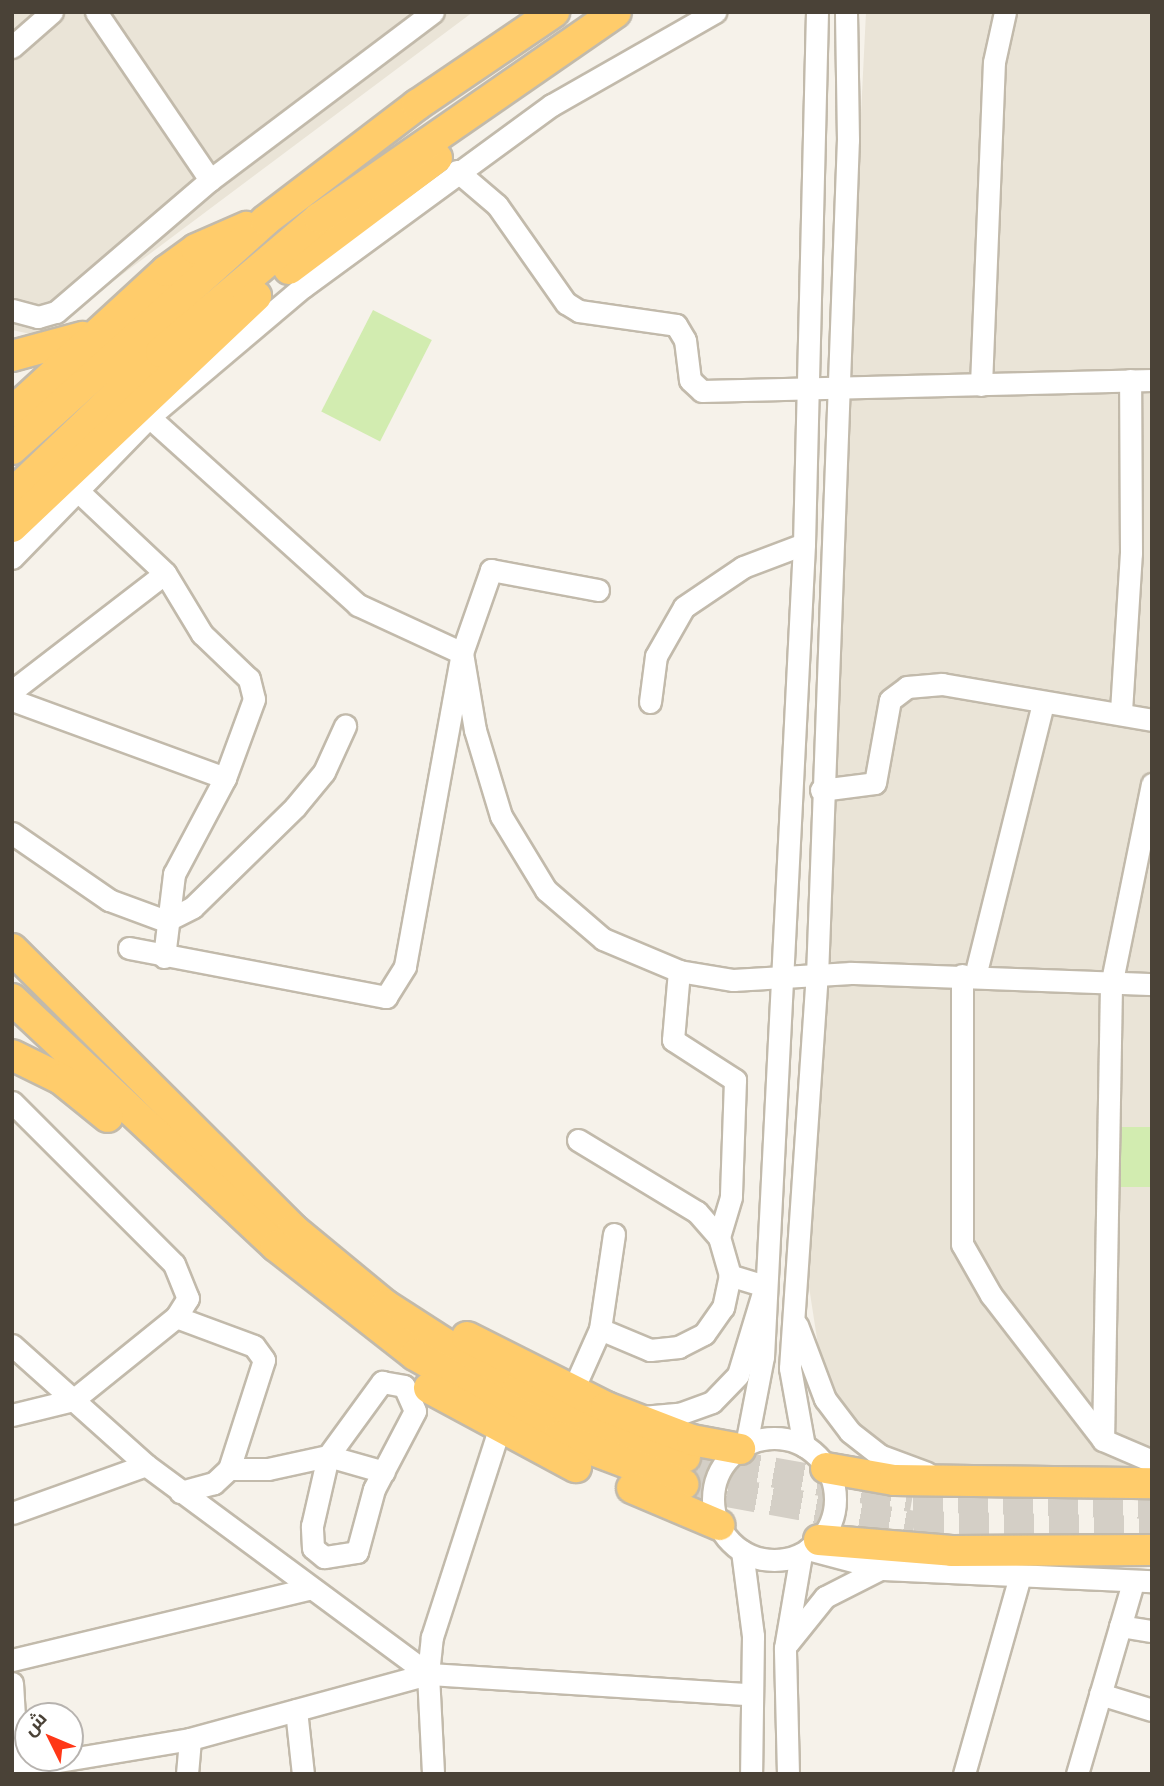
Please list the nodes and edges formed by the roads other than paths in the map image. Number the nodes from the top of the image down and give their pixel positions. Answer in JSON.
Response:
{"nodes":[{"id":1,"x":52,"y":12,"type":"edge"},
{"id":2,"x":96,"y":12,"type":"edge"},
{"id":3,"x":433,"y":12,"type":"edge"},
{"id":4,"x":554,"y":12,"type":"edge"},
{"id":5,"x":617,"y":12,"type":"edge"},
{"id":6,"x":715,"y":12,"type":"edge"},
{"id":7,"x":817,"y":12,"type":"edge"},
{"id":8,"x":846,"y":12,"type":"edge"},
{"id":9,"x":1004,"y":12,"type":"edge"},
{"id":10,"x":410,"y":20,"type":"edge"},
{"id":11,"x":12,"y":47,"type":"edge"},
{"id":12,"x":508,"y":83,"type":"junction"},
{"id":13,"x":457,"y":171,"type":"junction"},
{"id":14,"x":210,"y":180,"type":"junction"},
{"id":15,"x":266,"y":220,"type":"junction"},
{"id":16,"x":12,"y":310,"type":"edge"},
{"id":17,"x":106,"y":322,"type":"junction"},
{"id":18,"x":12,"y":356,"type":"edge"},
{"id":19,"x":1130,"y":380,"type":"junction"},
{"id":20,"x":1152,"y":380,"type":"edge"},
{"id":21,"x":981,"y":385,"type":"junction"},
{"id":22,"x":805,"y":389,"type":"junction"},
{"id":23,"x":836,"y":389,"type":"junction"},
{"id":24,"x":12,"y":412,"type":"edge"},
{"id":25,"x":149,"y":417,"type":"junction"},
{"id":26,"x":12,"y":449,"type":"edge"},
{"id":27,"x":76,"y":489,"type":"junction"},
{"id":28,"x":12,"y":494,"type":"edge"},
{"id":29,"x":12,"y":527,"type":"edge"},
{"id":30,"x":804,"y":544,"type":"junction"},
{"id":31,"x":12,"y":558,"type":"edge"},
{"id":32,"x":164,"y":573,"type":"junction"},
{"id":33,"x":597,"y":590,"type":"dead end"},
{"id":34,"x":462,"y":653,"type":"junction"},
{"id":35,"x":12,"y":691,"type":"edge"},
{"id":36,"x":12,"y":700,"type":"edge"},
{"id":37,"x":650,"y":702,"type":"dead end"},
{"id":38,"x":1043,"y":704,"type":"junction"},
{"id":39,"x":1121,"y":711,"type":"junction"},
{"id":40,"x":1152,"y":720,"type":"edge"},
{"id":41,"x":345,"y":726,"type":"dead end"},
{"id":42,"x":225,"y":778,"type":"junction"},
{"id":43,"x":1152,"y":784,"type":"edge"},
{"id":44,"x":821,"y":790,"type":"junction"},
{"id":45,"x":12,"y":832,"type":"edge"},
{"id":46,"x":166,"y":921,"type":"junction"},
{"id":47,"x":12,"y":936,"type":"edge"},
{"id":48,"x":129,"y":948,"type":"dead end"},
{"id":49,"x":12,"y":949,"type":"edge"},
{"id":50,"x":164,"y":957,"type":"junction"},
{"id":51,"x":679,"y":971,"type":"junction"},
{"id":52,"x":35,"y":973,"type":"junction"},
{"id":53,"x":817,"y":976,"type":"junction"},
{"id":54,"x":969,"y":976,"type":"junction"},
{"id":55,"x":778,"y":981,"type":"junction"},
{"id":56,"x":1152,"y":984,"type":"edge"},
{"id":57,"x":1111,"y":985,"type":"junction"},
{"id":58,"x":12,"y":999,"type":"edge"},
{"id":59,"x":12,"y":1055,"type":"edge"},
{"id":60,"x":12,"y":1102,"type":"edge"},
{"id":61,"x":578,"y":1140,"type":"dead end"},
{"id":62,"x":234,"y":1170,"type":"junction"},
{"id":63,"x":236,"y":1208,"type":"junction"},
{"id":64,"x":614,"y":1234,"type":"dead end"},
{"id":65,"x":719,"y":1237,"type":"junction"},
{"id":66,"x":276,"y":1246,"type":"junction"},
{"id":67,"x":730,"y":1275,"type":"junction"},
{"id":68,"x":765,"y":1286,"type":"junction"},
{"id":69,"x":176,"y":1317,"type":"junction"},
{"id":70,"x":794,"y":1317,"type":"junction"},
{"id":71,"x":600,"y":1329,"type":"junction"},
{"id":72,"x":12,"y":1345,"type":"edge"},
{"id":73,"x":572,"y":1392,"type":"junction"},
{"id":74,"x":73,"y":1401,"type":"junction"},
{"id":75,"x":12,"y":1415,"type":"edge"},
{"id":76,"x":626,"y":1415,"type":"junction"},
{"id":77,"x":499,"y":1430,"type":"junction"},
{"id":78,"x":1102,"y":1440,"type":"junction"},
{"id":79,"x":804,"y":1446,"type":"junction"},
{"id":80,"x":743,"y":1447,"type":"junction"},
{"id":81,"x":328,"y":1456,"type":"junction"},
{"id":82,"x":1152,"y":1461,"type":"edge"},
{"id":83,"x":146,"y":1465,"type":"junction"},
{"id":84,"x":826,"y":1468,"type":"junction"},
{"id":85,"x":229,"y":1469,"type":"junction"},
{"id":86,"x":384,"y":1472,"type":"junction"},
{"id":87,"x":960,"y":1481,"type":"junction"},
{"id":88,"x":1152,"y":1483,"type":"edge"},
{"id":89,"x":180,"y":1492,"type":"junction"},
{"id":90,"x":12,"y":1513,"type":"edge"},
{"id":91,"x":719,"y":1525,"type":"junction"},
{"id":92,"x":809,"y":1548,"type":"junction"},
{"id":93,"x":1152,"y":1549,"type":"edge"},
{"id":94,"x":742,"y":1551,"type":"junction"},
{"id":95,"x":883,"y":1569,"type":"junction"},
{"id":96,"x":1019,"y":1580,"type":"junction"},
{"id":97,"x":1142,"y":1582,"type":"edge"},
{"id":98,"x":308,"y":1589,"type":"junction"},
{"id":99,"x":1120,"y":1626,"type":"junction"},
{"id":100,"x":1152,"y":1632,"type":"edge"},
{"id":101,"x":785,"y":1648,"type":"junction"},
{"id":102,"x":12,"y":1660,"type":"edge"},
{"id":103,"x":428,"y":1674,"type":"junction"},
{"id":104,"x":12,"y":1683,"type":"edge"},
{"id":105,"x":750,"y":1694,"type":"junction"},
{"id":106,"x":1100,"y":1694,"type":"junction"},
{"id":107,"x":296,"y":1710,"type":"junction"},
{"id":108,"x":1152,"y":1710,"type":"edge"},
{"id":109,"x":14,"y":1718,"type":"edge"},
{"id":110,"x":190,"y":1739,"type":"junction"},
{"id":111,"x":84,"y":1759,"type":"edge"},
{"id":112,"x":187,"y":1774,"type":"edge"},
{"id":113,"x":303,"y":1774,"type":"edge"},
{"id":114,"x":433,"y":1774,"type":"edge"},
{"id":115,"x":751,"y":1774,"type":"edge"},
{"id":116,"x":788,"y":1774,"type":"edge"},
{"id":117,"x":964,"y":1774,"type":"edge"},
{"id":118,"x":1077,"y":1774,"type":"edge"}],
"edges":[{"from":1,"to":11,"type":"street"},
{"from":2,"to":14,"type":"street"},
{"from":3,"to":10,"type":"street"},
{"from":4,"to":15,"type":"highway"},
{"from":5,"to":12,"type":"highway"},
{"from":6,"to":13,"type":"street"},
{"from":7,"to":22,"type":"street"},
{"from":8,"to":23,"type":"street"},
{"from":9,"to":21,"type":"street"},
{"from":10,"to":14,"type":"street"},
{"from":12,"to":28,"type":"highway"},
{"from":12,"to":29,"type":"highway"},
{"from":13,"to":22,"type":"street"},
{"from":13,"to":25,"type":"street"},
{"from":14,"to":16,"type":"street"},
{"from":15,"to":17,"type":"highway"},
{"from":15,"to":26,"type":"highway"},
{"from":17,"to":18,"type":"highway"},
{"from":17,"to":24,"type":"highway"},
{"from":19,"to":20,"type":"street"},
{"from":19,"to":21,"type":"street"},
{"from":19,"to":39,"type":"street"},
{"from":21,"to":23,"type":"street"},
{"from":22,"to":23,"type":"street"},
{"from":22,"to":30,"type":"street"},
{"from":23,"to":44,"type":"street"},
{"from":25,"to":27,"type":"street"},
{"from":25,"to":34,"type":"street"},
{"from":27,"to":31,"type":"street"},
{"from":27,"to":32,"type":"street"},
{"from":30,"to":37,"type":"street"},
{"from":30,"to":55,"type":"street"},
{"from":32,"to":35,"type":"street"},
{"from":32,"to":42,"type":"street"},
{"from":33,"to":34,"type":"street"},
{"from":34,"to":50,"type":"street"},
{"from":34,"to":51,"type":"street"},
{"from":36,"to":42,"type":"street"},
{"from":38,"to":39,"type":"street"},
{"from":38,"to":44,"type":"street"},
{"from":38,"to":54,"type":"street"},
{"from":39,"to":40,"type":"street"},
{"from":41,"to":46,"type":"street"},
{"from":42,"to":46,"type":"street"},
{"from":43,"to":57,"type":"street"},
{"from":44,"to":53,"type":"street"},
{"from":45,"to":46,"type":"street"},
{"from":46,"to":50,"type":"street"},
{"from":47,"to":52,"type":"highway"},
{"from":48,"to":50,"type":"street"},
{"from":49,"to":52,"type":"highway"},
{"from":51,"to":55,"type":"street"},
{"from":51,"to":65,"type":"street"},
{"from":52,"to":62,"type":"highway"},
{"from":53,"to":54,"type":"street"},
{"from":53,"to":55,"type":"street"},
{"from":53,"to":70,"type":"street"},
{"from":54,"to":57,"type":"street"},
{"from":54,"to":78,"type":"street"},
{"from":55,"to":68,"type":"street"},
{"from":56,"to":57,"type":"street"},
{"from":57,"to":78,"type":"street"},
{"from":58,"to":63,"type":"highway"},
{"from":59,"to":63,"type":"highway"},
{"from":60,"to":69,"type":"street"},
{"from":61,"to":65,"type":"street"},
{"from":62,"to":66,"type":"highway"},
{"from":62,"to":73,"type":"highway"},
{"from":63,"to":66,"type":"highway"},
{"from":64,"to":71,"type":"street"},
{"from":65,"to":67,"type":"street"},
{"from":66,"to":77,"type":"highway"},
{"from":67,"to":68,"type":"street"},
{"from":67,"to":71,"type":"street"},
{"from":68,"to":76,"type":"street"},
{"from":68,"to":80,"type":"street"},
{"from":69,"to":74,"type":"street"},
{"from":69,"to":85,"type":"street"},
{"from":70,"to":79,"type":"street"},
{"from":70,"to":87,"type":"street"},
{"from":71,"to":73,"type":"street"},
{"from":72,"to":74,"type":"street"},
{"from":73,"to":76,"type":"highway"},
{"from":74,"to":75,"type":"street"},
{"from":74,"to":83,"type":"street"},
{"from":76,"to":80,"type":"highway"},
{"from":77,"to":91,"type":"highway"},
{"from":77,"to":103,"type":"street"},
{"from":78,"to":82,"type":"street"},
{"from":79,"to":80,"type":"street"},
{"from":79,"to":84,"type":"street"},
{"from":80,"to":91,"type":"street"},
{"from":81,"to":85,"type":"street"},
{"from":81,"to":86,"type":"street"},
{"from":81,"to":86,"type":"street"},
{"from":81,"to":86,"type":"street"},
{"from":83,"to":89,"type":"street"},
{"from":83,"to":90,"type":"street"},
{"from":84,"to":87,"type":"highway"},
{"from":84,"to":92,"type":"street"},
{"from":85,"to":89,"type":"street"},
{"from":87,"to":88,"type":"highway"},
{"from":89,"to":98,"type":"street"},
{"from":91,"to":94,"type":"street"},
{"from":92,"to":93,"type":"highway"},
{"from":92,"to":94,"type":"street"},
{"from":92,"to":95,"type":"street"},
{"from":92,"to":101,"type":"street"},
{"from":94,"to":105,"type":"street"},
{"from":95,"to":96,"type":"street"},
{"from":95,"to":101,"type":"street"},
{"from":96,"to":97,"type":"street"},
{"from":96,"to":117,"type":"street"},
{"from":97,"to":99,"type":"street"},
{"from":98,"to":102,"type":"street"},
{"from":98,"to":103,"type":"street"},
{"from":99,"to":100,"type":"street"},
{"from":99,"to":106,"type":"street"},
{"from":101,"to":116,"type":"street"},
{"from":103,"to":105,"type":"street"},
{"from":103,"to":107,"type":"street"},
{"from":103,"to":114,"type":"street"},
{"from":104,"to":109,"type":"street"},
{"from":105,"to":115,"type":"street"},
{"from":106,"to":108,"type":"street"},
{"from":106,"to":118,"type":"street"},
{"from":107,"to":110,"type":"street"},
{"from":107,"to":113,"type":"street"},
{"from":110,"to":111,"type":"street"},
{"from":110,"to":112,"type":"street"}]}
